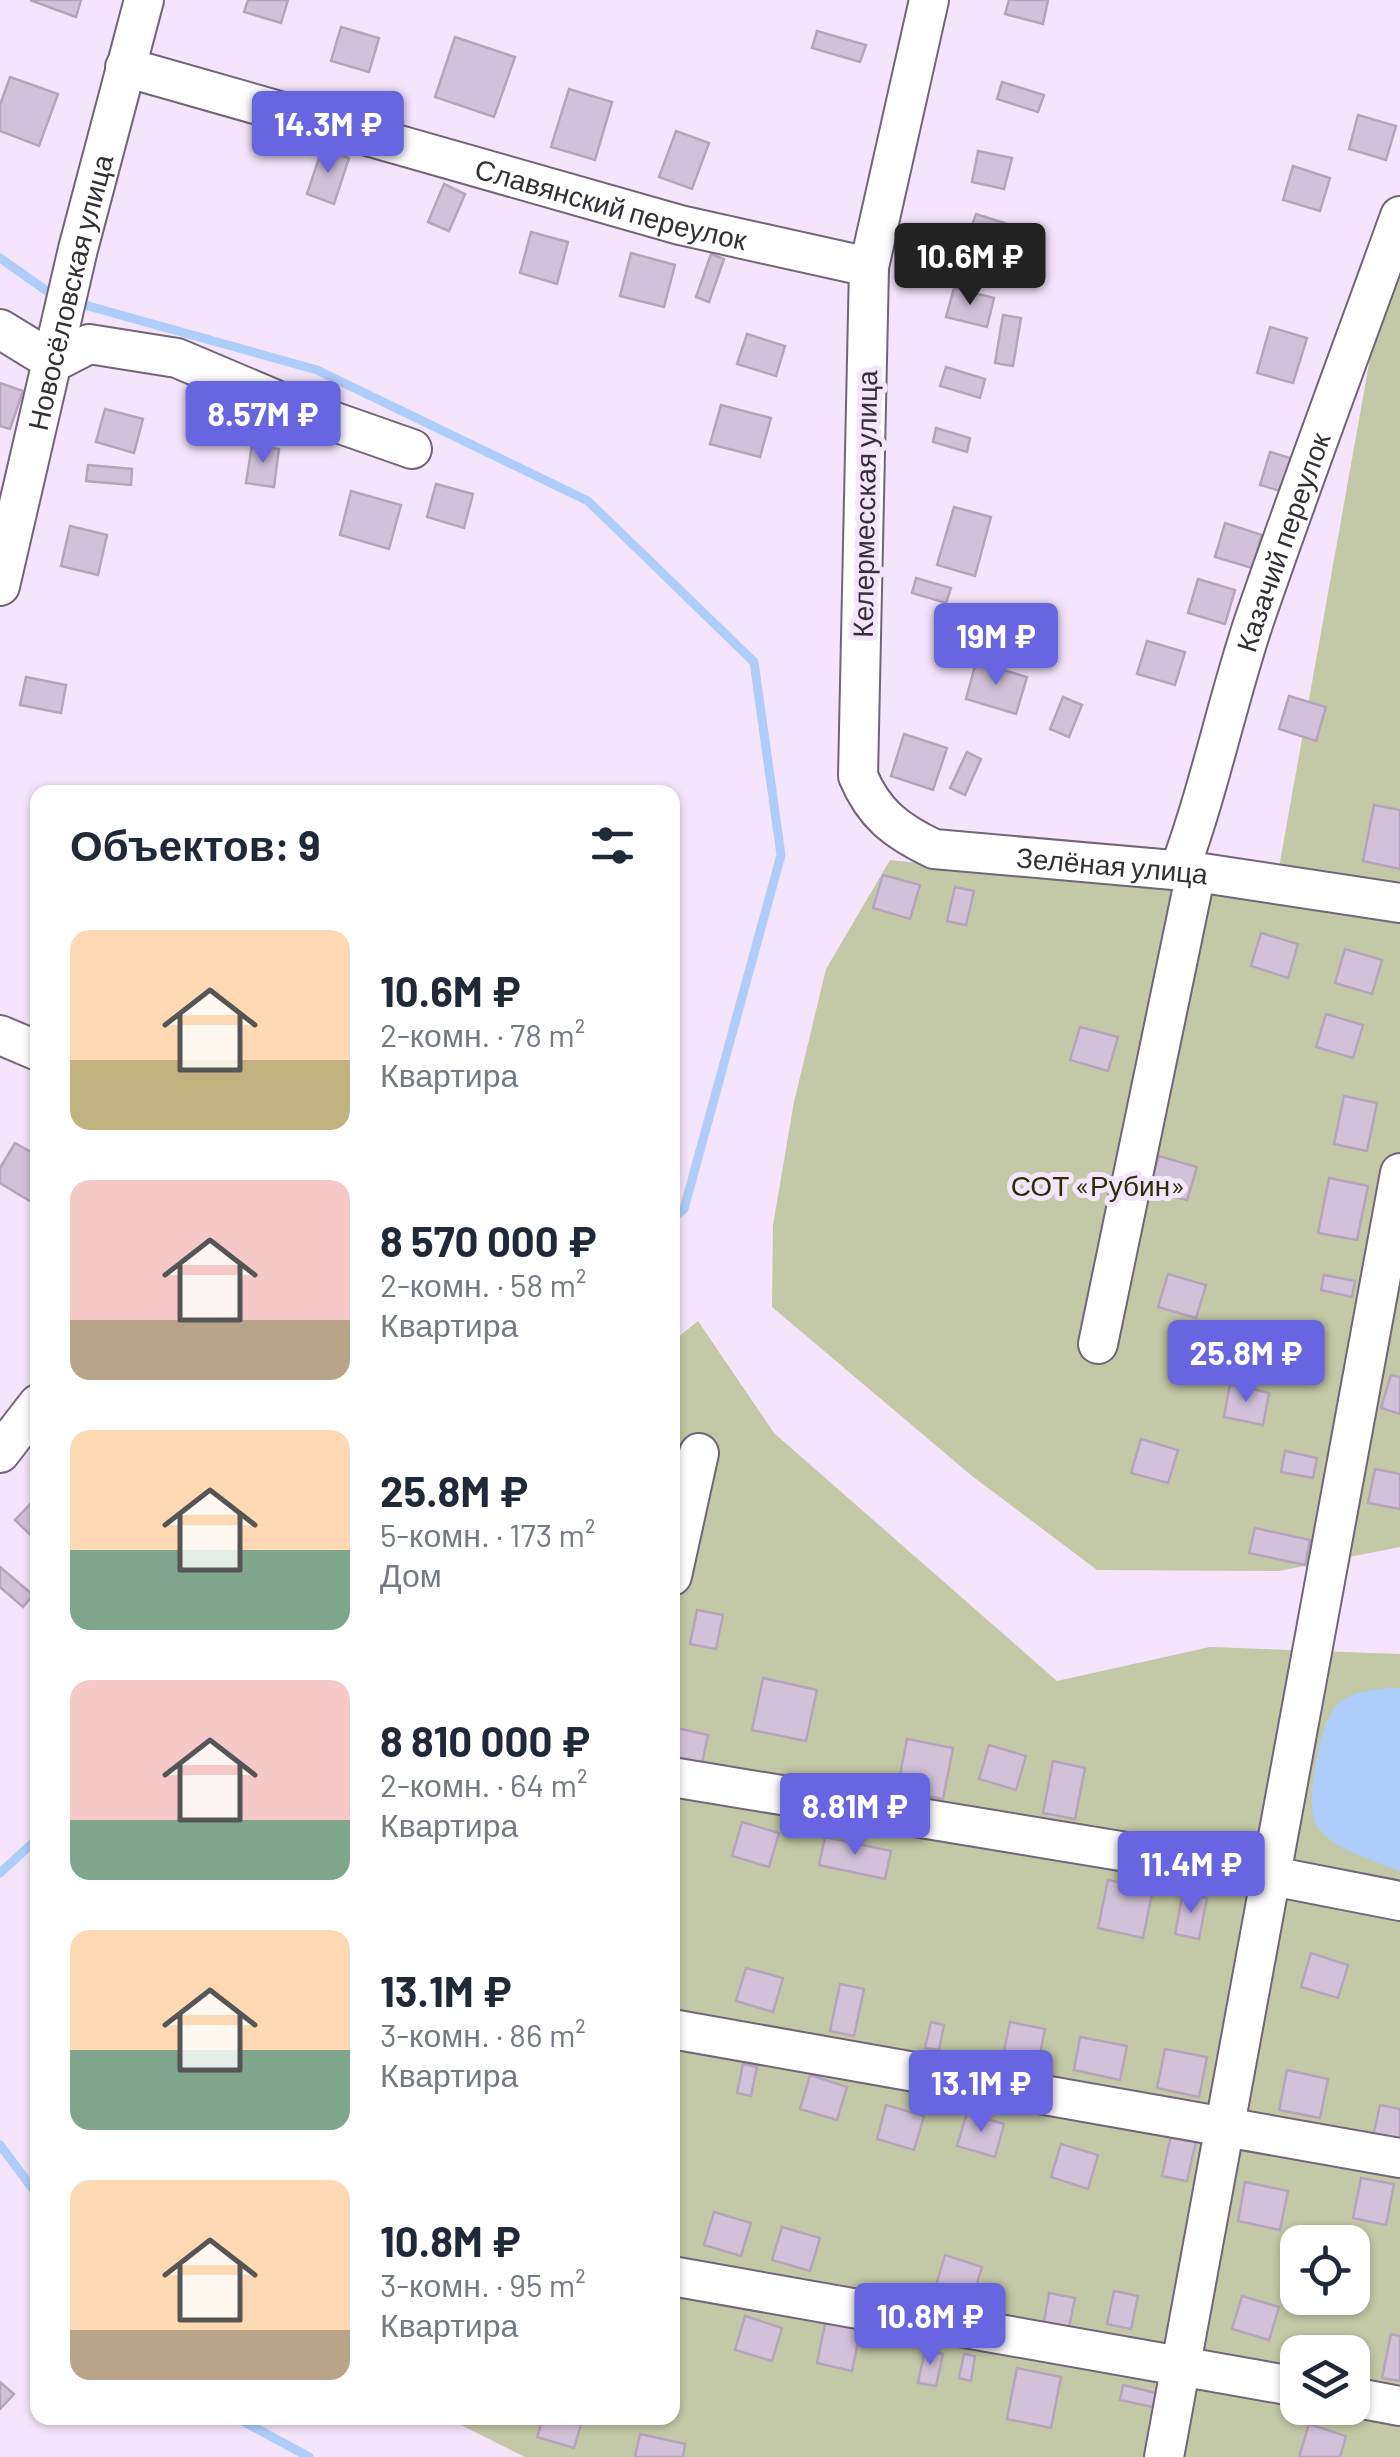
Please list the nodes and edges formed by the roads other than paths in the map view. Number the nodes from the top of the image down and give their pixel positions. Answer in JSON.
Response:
{"nodes":[{"id":1,"x":144,"y":0,"type":"edge"},
{"id":2,"x":929,"y":0,"type":"edge"},
{"id":3,"x":125,"y":68,"type":"junction"},
{"id":4,"x":1400,"y":216,"type":"edge"},
{"id":5,"x":868,"y":267,"type":"junction"},
{"id":6,"x":0,"y":329,"type":"edge"},
{"id":7,"x":54,"y":362,"type":"junction"},
{"id":8,"x":412,"y":448,"type":"dead end"},
{"id":9,"x":0,"y":586,"type":"edge"},
{"id":10,"x":858,"y":776,"type":"joint"},
{"id":11,"x":1188,"y":871,"type":"junction"},
{"id":12,"x":1400,"y":903,"type":"edge"},
{"id":13,"x":0,"y":1034,"type":"edge"},
{"id":14,"x":30,"y":1047,"type":"edge"},
{"id":15,"x":1400,"y":1173,"type":"edge"},
{"id":16,"x":1098,"y":1344,"type":"dead end"},
{"id":17,"x":30,"y":1414,"type":"edge"},
{"id":18,"x":0,"y":1453,"type":"edge"},
{"id":19,"x":699,"y":1454,"type":"dead end"},
{"id":20,"x":680,"y":1540,"type":"edge"},
{"id":21,"x":680,"y":1779,"type":"edge"},
{"id":22,"x":1272,"y":1876,"type":"junction"},
{"id":23,"x":1400,"y":1901,"type":"edge"},
{"id":24,"x":680,"y":2030,"type":"edge"},
{"id":25,"x":1223,"y":2125,"type":"junction"},
{"id":26,"x":1400,"y":2158,"type":"edge"},
{"id":27,"x":680,"y":2277,"type":"edge"},
{"id":28,"x":1182,"y":2367,"type":"junction"},
{"id":29,"x":1280,"y":2385,"type":"edge"},
{"id":30,"x":1370,"y":2400,"type":"edge"},
{"id":31,"x":1400,"y":2406,"type":"edge"},
{"id":32,"x":1164,"y":2457,"type":"edge"}],
"edges":[{"from":1,"to":3,"type":"street","name":"Новосёловская улица"},
{"from":2,"to":5,"type":"street","name":"Келермесская улица"},
{"from":3,"to":5,"type":"street","name":"Славянский переулок"},
{"from":3,"to":7,"type":"street","name":"Новосёловская улица"},
{"from":4,"to":11,"type":"street","name":"Казачий переулок"},
{"from":5,"to":10,"type":"street","name":"Келермесская улица"},
{"from":6,"to":7,"type":"street"},
{"from":7,"to":8,"type":"street"},
{"from":7,"to":9,"type":"street","name":"Новосёловская улица"},
{"from":10,"to":11,"type":"street","name":"Зелёная улица"},
{"from":11,"to":12,"type":"street","name":"Зелёная улица"},
{"from":11,"to":16,"type":"street","name":"Казачий переулок"},
{"from":13,"to":14,"type":"street"},
{"from":15,"to":22,"type":"street"},
{"from":17,"to":18,"type":"street"},
{"from":19,"to":20,"type":"street"},
{"from":21,"to":22,"type":"street"},
{"from":22,"to":23,"type":"street"},
{"from":22,"to":25,"type":"street"},
{"from":24,"to":25,"type":"street"},
{"from":25,"to":26,"type":"street"},
{"from":25,"to":28,"type":"street"},
{"from":27,"to":28,"type":"street"},
{"from":28,"to":29,"type":"street"},
{"from":28,"to":32,"type":"street"},
{"from":30,"to":31,"type":"street"}]}
